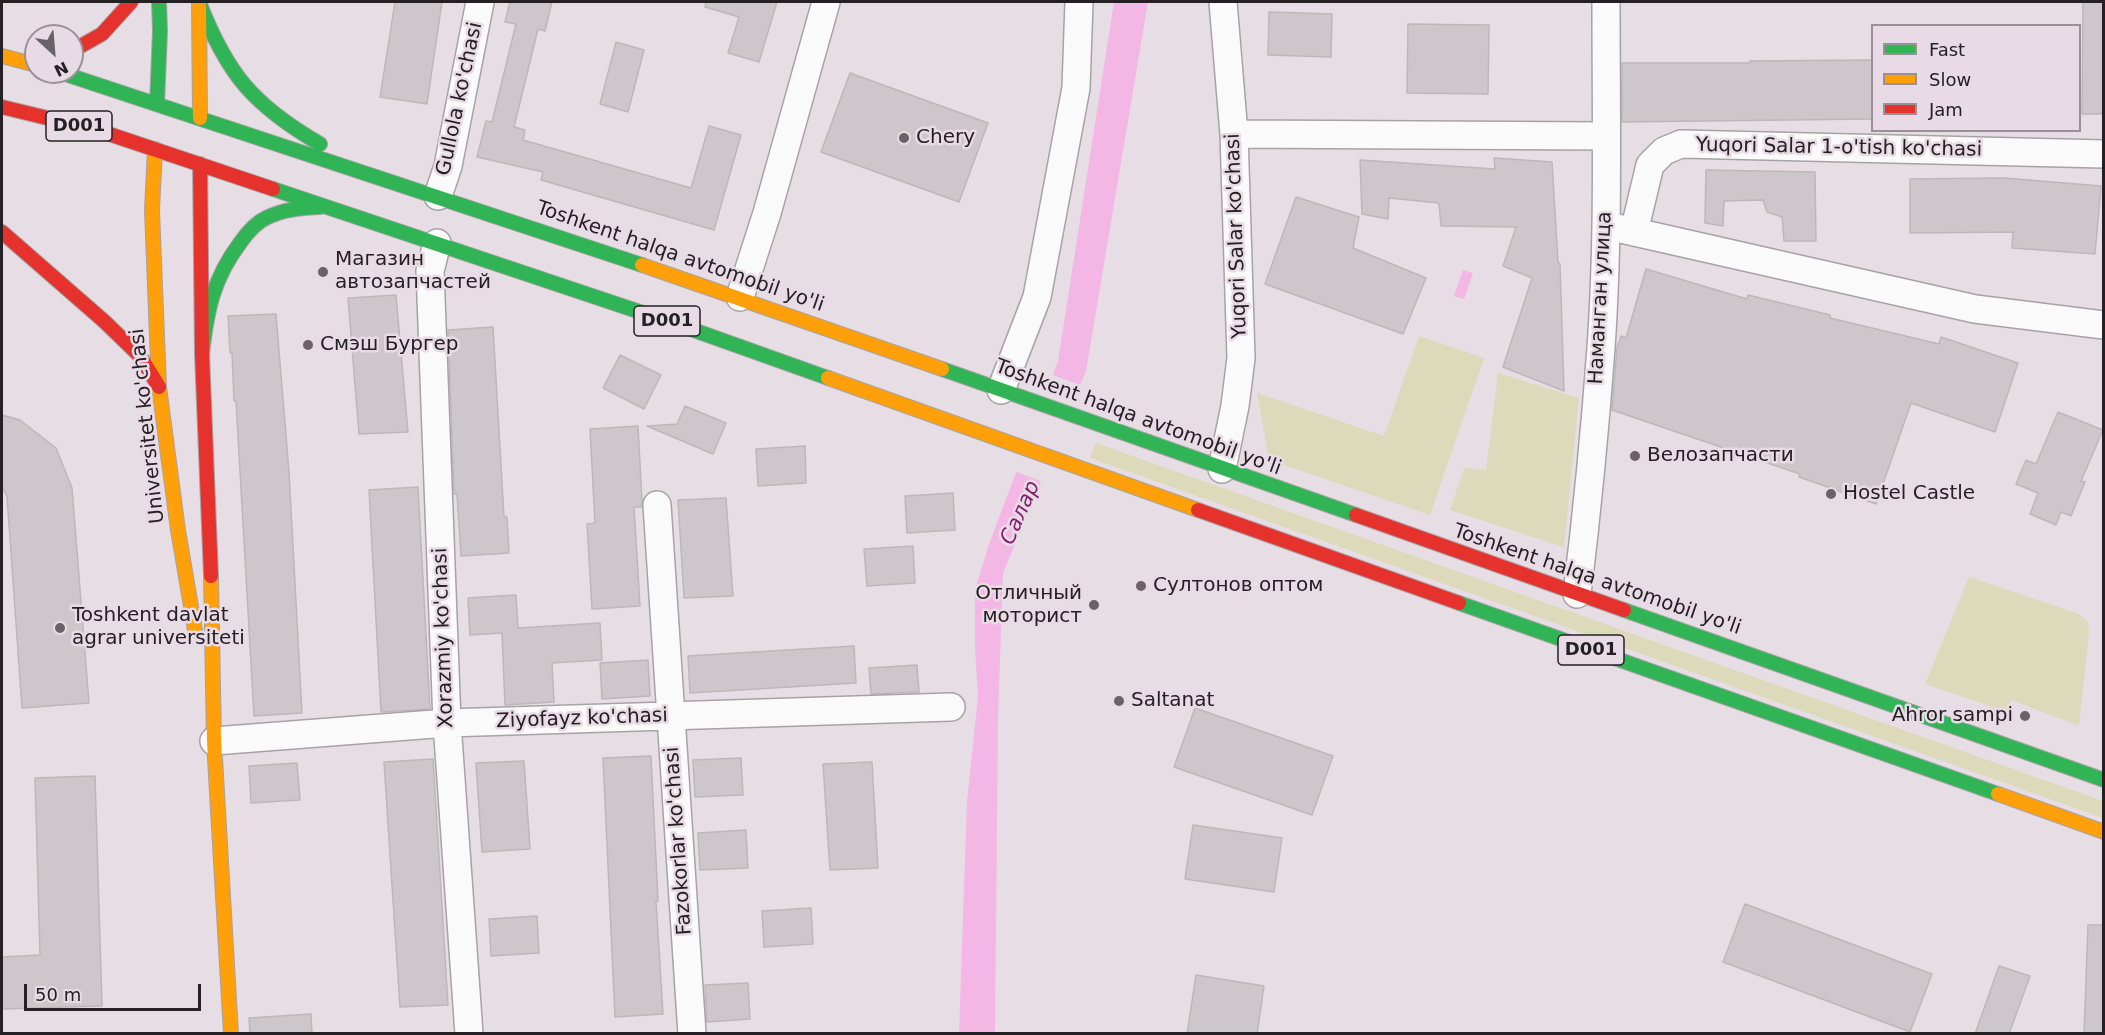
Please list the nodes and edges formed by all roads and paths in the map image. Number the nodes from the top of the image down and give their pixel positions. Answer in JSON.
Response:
{"nodes":[{"id":1,"x":131,"y":2,"type":"edge"},
{"id":2,"x":159,"y":2,"type":"edge"},
{"id":3,"x":199,"y":2,"type":"edge"},
{"id":4,"x":480,"y":2,"type":"edge"},
{"id":5,"x":826,"y":2,"type":"edge"},
{"id":6,"x":1079,"y":2,"type":"edge"},
{"id":7,"x":1223,"y":2,"type":"edge"},
{"id":8,"x":1606,"y":2,"type":"edge"},
{"id":9,"x":84,"y":44,"type":"edge"},
{"id":10,"x":2,"y":56,"type":"edge"},
{"id":11,"x":24,"y":61,"type":"edge"},
{"id":12,"x":84,"y":82,"type":"edge"},
{"id":13,"x":2,"y":107,"type":"edge"},
{"id":14,"x":156,"y":110,"type":"junction"},
{"id":15,"x":200,"y":124,"type":"junction"},
{"id":16,"x":1234,"y":134,"type":"junction"},
{"id":17,"x":1606,"y":136,"type":"junction"},
{"id":18,"x":155,"y":144,"type":"junction"},
{"id":19,"x":2103,"y":154,"type":"edge"},
{"id":20,"x":200,"y":159,"type":"junction"},
{"id":21,"x":376,"y":176,"type":"junction"},
{"id":22,"x":438,"y":196,"type":"junction"},
{"id":23,"x":325,"y":206,"type":"junction"},
{"id":24,"x":1605,"y":225,"type":"junction"},
{"id":25,"x":2,"y":232,"type":"edge"},
{"id":26,"x":1634,"y":232,"type":"junction"},
{"id":27,"x":437,"y":243,"type":"junction"},
{"id":28,"x":740,"y":297,"type":"junction"},
{"id":29,"x":2103,"y":325,"type":"edge"},
{"id":30,"x":202,"y":354,"type":"junction"},
{"id":31,"x":159,"y":387,"type":"junction"},
{"id":32,"x":1012,"y":394,"type":"junction"},
{"id":33,"x":1222,"y":469,"type":"junction"},
{"id":34,"x":657,"y":505,"type":"dead end"},
{"id":35,"x":1577,"y":594,"type":"junction"},
{"id":36,"x":951,"y":707,"type":"dead end"},
{"id":37,"x":671,"y":716,"type":"junction"},
{"id":38,"x":447,"y":723,"type":"junction"},
{"id":39,"x":214,"y":741,"type":"junction"},
{"id":40,"x":2103,"y":780,"type":"edge"},
{"id":41,"x":2103,"y":832,"type":"edge"},
{"id":42,"x":231,"y":1034,"type":"edge"},
{"id":43,"x":469,"y":1034,"type":"edge"},
{"id":44,"x":692,"y":1034,"type":"edge"}],
"edges":[{"from":1,"to":9,"type":"main road"},
{"from":2,"to":14,"type":"main road"},
{"from":3,"to":15,"type":"main road"},
{"from":3,"to":21,"type":"main road"},
{"from":4,"to":22,"type":"street","name":"Gullola ko'chasi"},
{"from":5,"to":28,"type":"street"},
{"from":6,"to":32,"type":"street"},
{"from":7,"to":16,"type":"street","name":"Yuqori Salar ko'chasi"},
{"from":8,"to":17,"type":"street","name":"Наманган улица"},
{"from":10,"to":11,"type":"main road"},
{"from":12,"to":14,"type":"main road","number":"D001"},
{"from":13,"to":18,"type":"main road","number":"D001"},
{"from":14,"to":15,"type":"main road","name":"Toshkent halqa avtomobil yo'li","number":"D001"},
{"from":15,"to":21,"type":"main road","name":"Toshkent halqa avtomobil yo'li","number":"D001"},
{"from":16,"to":17,"type":"street"},
{"from":16,"to":33,"type":"street","name":"Yuqori Salar ko'chasi"},
{"from":17,"to":24,"type":"street","name":"Наманган улица"},
{"from":18,"to":20,"type":"main road","number":"D001"},
{"from":18,"to":31,"type":"main road","name":"Universitet ko'chasi"},
{"from":19,"to":26,"type":"street","name":"Yuqori Salar 1-o'tish ko'chasi"},
{"from":20,"to":23,"type":"main road","number":"D001"},
{"from":20,"to":30,"type":"main road","name":"Universitet ko'chasi"},
{"from":21,"to":22,"type":"main road","name":"Toshkent halqa avtomobil yo'li","number":"D001"},
{"from":22,"to":28,"type":"main road","name":"Toshkent halqa avtomobil yo'li","number":"D001"},
{"from":23,"to":27,"type":"main road","number":"D001"},
{"from":23,"to":30,"type":"main road"},
{"from":24,"to":26,"type":"street"},
{"from":24,"to":35,"type":"street","name":"Наманган улица"},
{"from":25,"to":31,"type":"main road"},
{"from":26,"to":29,"type":"street"},
{"from":27,"to":38,"type":"street","name":"Xorazmiy ko'chasi"},
{"from":27,"to":41,"type":"main road","number":"D001"},
{"from":28,"to":32,"type":"main road","name":"Toshkent halqa avtomobil yo'li","number":"D001"},
{"from":30,"to":39,"type":"main road","name":"Universitet ko'chasi"},
{"from":31,"to":39,"type":"main road","name":"Universitet ko'chasi"},
{"from":32,"to":33,"type":"main road","name":"Toshkent halqa avtomobil yo'li","number":"D001"},
{"from":33,"to":35,"type":"main road","name":"Toshkent halqa avtomobil yo'li","number":"D001"},
{"from":34,"to":37,"type":"street","name":"Fazokorlar ko'chasi"},
{"from":35,"to":40,"type":"main road","name":"Toshkent halqa avtomobil yo'li","number":"D001"},
{"from":36,"to":37,"type":"street","name":"Ziyofayz ko'chasi"},
{"from":37,"to":38,"type":"street","name":"Ziyofayz ko'chasi"},
{"from":37,"to":44,"type":"street","name":"Fazokorlar ko'chasi"},
{"from":38,"to":39,"type":"street","name":"Ziyofayz ko'chasi"},
{"from":38,"to":43,"type":"street","name":"Xorazmiy ko'chasi"},
{"from":39,"to":42,"type":"main road","name":"Universitet ko'chasi"}]}
